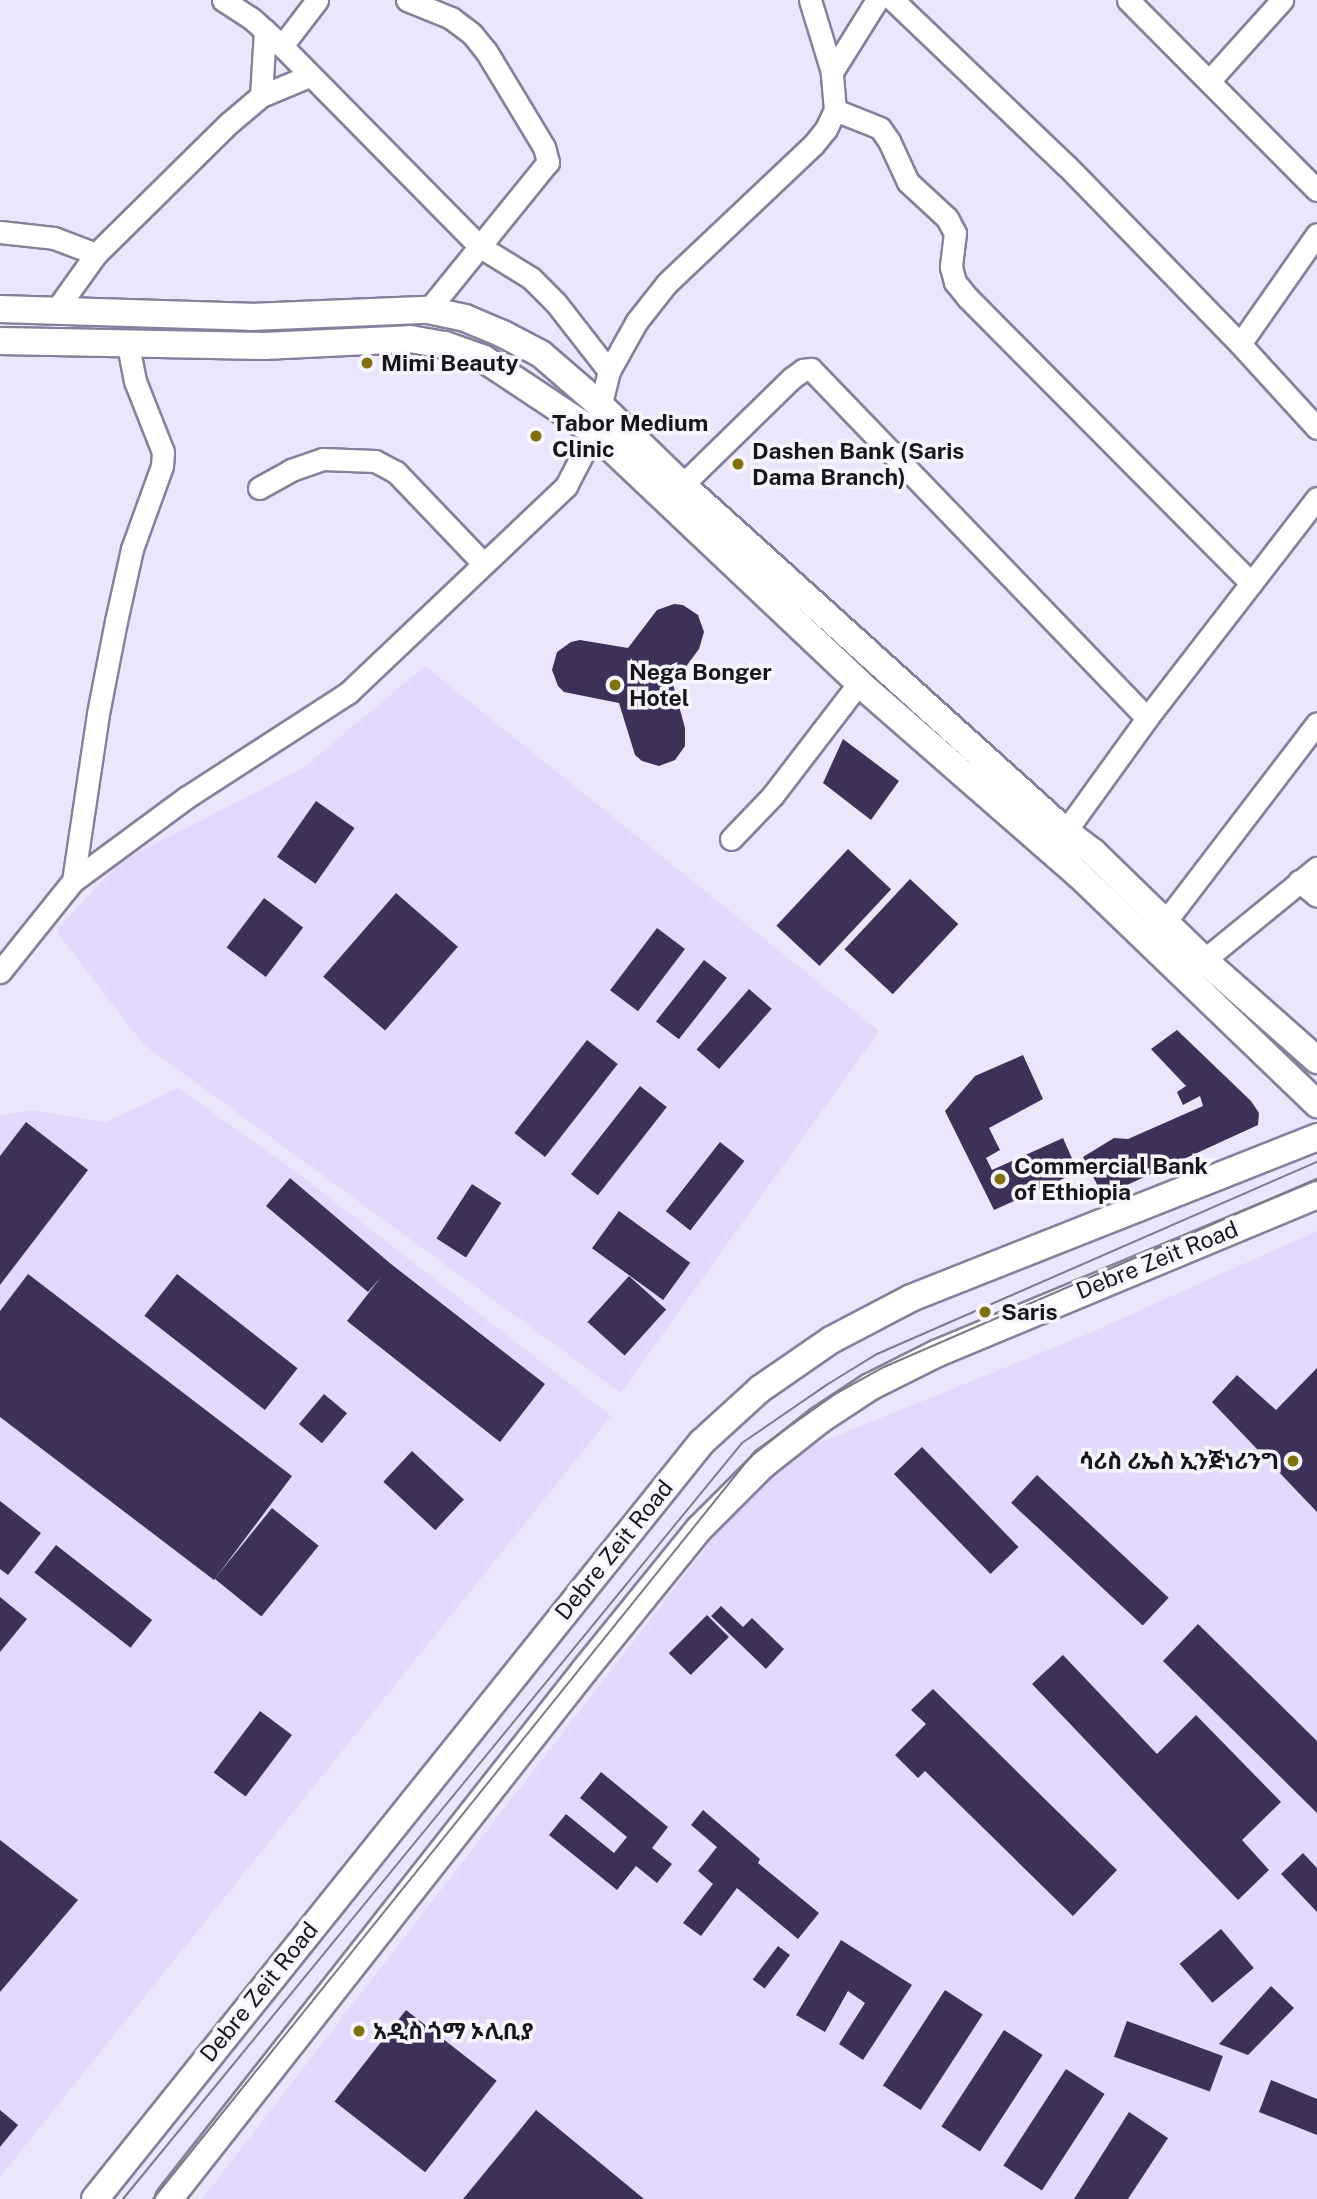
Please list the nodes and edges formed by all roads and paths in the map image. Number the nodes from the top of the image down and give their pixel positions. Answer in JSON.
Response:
{"nodes":[{"id":1,"x":223,"y":0,"type":"edge"},
{"id":2,"x":317,"y":0,"type":"edge"},
{"id":3,"x":407,"y":0,"type":"edge"},
{"id":4,"x":810,"y":0,"type":"edge"},
{"id":5,"x":877,"y":0,"type":"edge"},
{"id":6,"x":893,"y":0,"type":"edge"},
{"id":7,"x":1128,"y":0,"type":"edge"},
{"id":8,"x":1282,"y":0,"type":"edge"},
{"id":9,"x":265,"y":30,"type":"junction"},
{"id":10,"x":282,"y":46,"type":"junction"},
{"id":11,"x":832,"y":72,"type":"junction"},
{"id":12,"x":309,"y":76,"type":"junction"},
{"id":13,"x":1210,"y":80,"type":"junction"},
{"id":14,"x":261,"y":96,"type":"junction"},
{"id":15,"x":835,"y":110,"type":"junction"},
{"id":16,"x":1317,"y":190,"type":"edge"},
{"id":17,"x":0,"y":232,"type":"edge"},
{"id":18,"x":1317,"y":234,"type":"edge"},
{"id":19,"x":479,"y":246,"type":"junction"},
{"id":20,"x":96,"y":254,"type":"junction"},
{"id":21,"x":0,"y":309,"type":"edge"},
{"id":22,"x":55,"y":310,"type":"junction"},
{"id":23,"x":428,"y":310,"type":"junction"},
{"id":24,"x":0,"y":341,"type":"edge"},
{"id":25,"x":1240,"y":344,"type":"junction"},
{"id":26,"x":128,"y":345,"type":"junction"},
{"id":27,"x":608,"y":371,"type":"junction"},
{"id":28,"x":599,"y":404,"type":"junction"},
{"id":29,"x":1317,"y":428,"type":"edge"},
{"id":30,"x":594,"y":432,"type":"junction"},
{"id":31,"x":259,"y":488,"type":"dead end"},
{"id":32,"x":674,"y":492,"type":"junction"},
{"id":33,"x":1317,"y":498,"type":"edge"},
{"id":34,"x":483,"y":563,"type":"junction"},
{"id":35,"x":1251,"y":583,"type":"junction"},
{"id":36,"x":859,"y":683,"type":"junction"},
{"id":37,"x":1147,"y":718,"type":"junction"},
{"id":38,"x":1317,"y":723,"type":"edge"},
{"id":39,"x":731,"y":839,"type":"dead end"},
{"id":40,"x":1058,"y":841,"type":"junction"},
{"id":41,"x":1317,"y":868,"type":"edge"},
{"id":42,"x":73,"y":881,"type":"junction"},
{"id":43,"x":1299,"y":881,"type":"junction"},
{"id":44,"x":1317,"y":896,"type":"edge"},
{"id":45,"x":1164,"y":922,"type":"junction"},
{"id":46,"x":1204,"y":960,"type":"junction"},
{"id":47,"x":0,"y":972,"type":"edge"},
{"id":48,"x":1317,"y":1060,"type":"edge"},
{"id":49,"x":1317,"y":1104,"type":"edge"},
{"id":50,"x":1317,"y":1137,"type":"edge"},
{"id":51,"x":1317,"y":1195,"type":"edge"},
{"id":52,"x":95,"y":2199,"type":"edge"},
{"id":53,"x":169,"y":2199,"type":"edge"}],
"edges":[{"from":1,"to":9,"type":"street"},
{"from":2,"to":10,"type":"street"},
{"from":3,"to":19,"type":"street"},
{"from":4,"to":11,"type":"street"},
{"from":5,"to":11,"type":"street"},
{"from":6,"to":25,"type":"street"},
{"from":7,"to":13,"type":"street"},
{"from":8,"to":13,"type":"street"},
{"from":9,"to":10,"type":"street"},
{"from":9,"to":14,"type":"street"},
{"from":10,"to":12,"type":"street"},
{"from":11,"to":15,"type":"street"},
{"from":12,"to":14,"type":"street"},
{"from":12,"to":19,"type":"street"},
{"from":13,"to":16,"type":"street"},
{"from":14,"to":20,"type":"street"},
{"from":15,"to":27,"type":"street"},
{"from":15,"to":35,"type":"street"},
{"from":17,"to":20,"type":"street"},
{"from":18,"to":25,"type":"street"},
{"from":19,"to":23,"type":"street"},
{"from":19,"to":27,"type":"street"},
{"from":20,"to":22,"type":"street"},
{"from":21,"to":22,"type":"main road"},
{"from":22,"to":23,"type":"main road"},
{"from":23,"to":28,"type":"main road"},
{"from":24,"to":26,"type":"main road"},
{"from":25,"to":29,"type":"street"},
{"from":26,"to":30,"type":"main road"},
{"from":26,"to":42,"type":"street"},
{"from":27,"to":28,"type":"street"},
{"from":28,"to":30,"type":"street"},
{"from":28,"to":32,"type":"main road"},
{"from":30,"to":32,"type":"main road"},
{"from":30,"to":34,"type":"street"},
{"from":31,"to":34,"type":"street"},
{"from":32,"to":36,"type":"main road"},
{"from":32,"to":37,"type":"street"},
{"from":32,"to":40,"type":"main road"},
{"from":33,"to":35,"type":"street"},
{"from":34,"to":42,"type":"street"},
{"from":35,"to":37,"type":"street"},
{"from":36,"to":39,"type":"street"},
{"from":36,"to":40,"type":"main road"},
{"from":37,"to":40,"type":"street"},
{"from":38,"to":45,"type":"street"},
{"from":40,"to":45,"type":"main road"},
{"from":40,"to":49,"type":"main road"},
{"from":41,"to":43,"type":"street"},
{"from":42,"to":47,"type":"street"},
{"from":43,"to":44,"type":"street"},
{"from":43,"to":46,"type":"street"},
{"from":45,"to":46,"type":"main road"},
{"from":46,"to":48,"type":"main road"},
{"from":50,"to":52,"type":"main road","name":"Debre Zeit Road"},
{"from":51,"to":53,"type":"main road","name":"Debre Zeit Road"}]}
